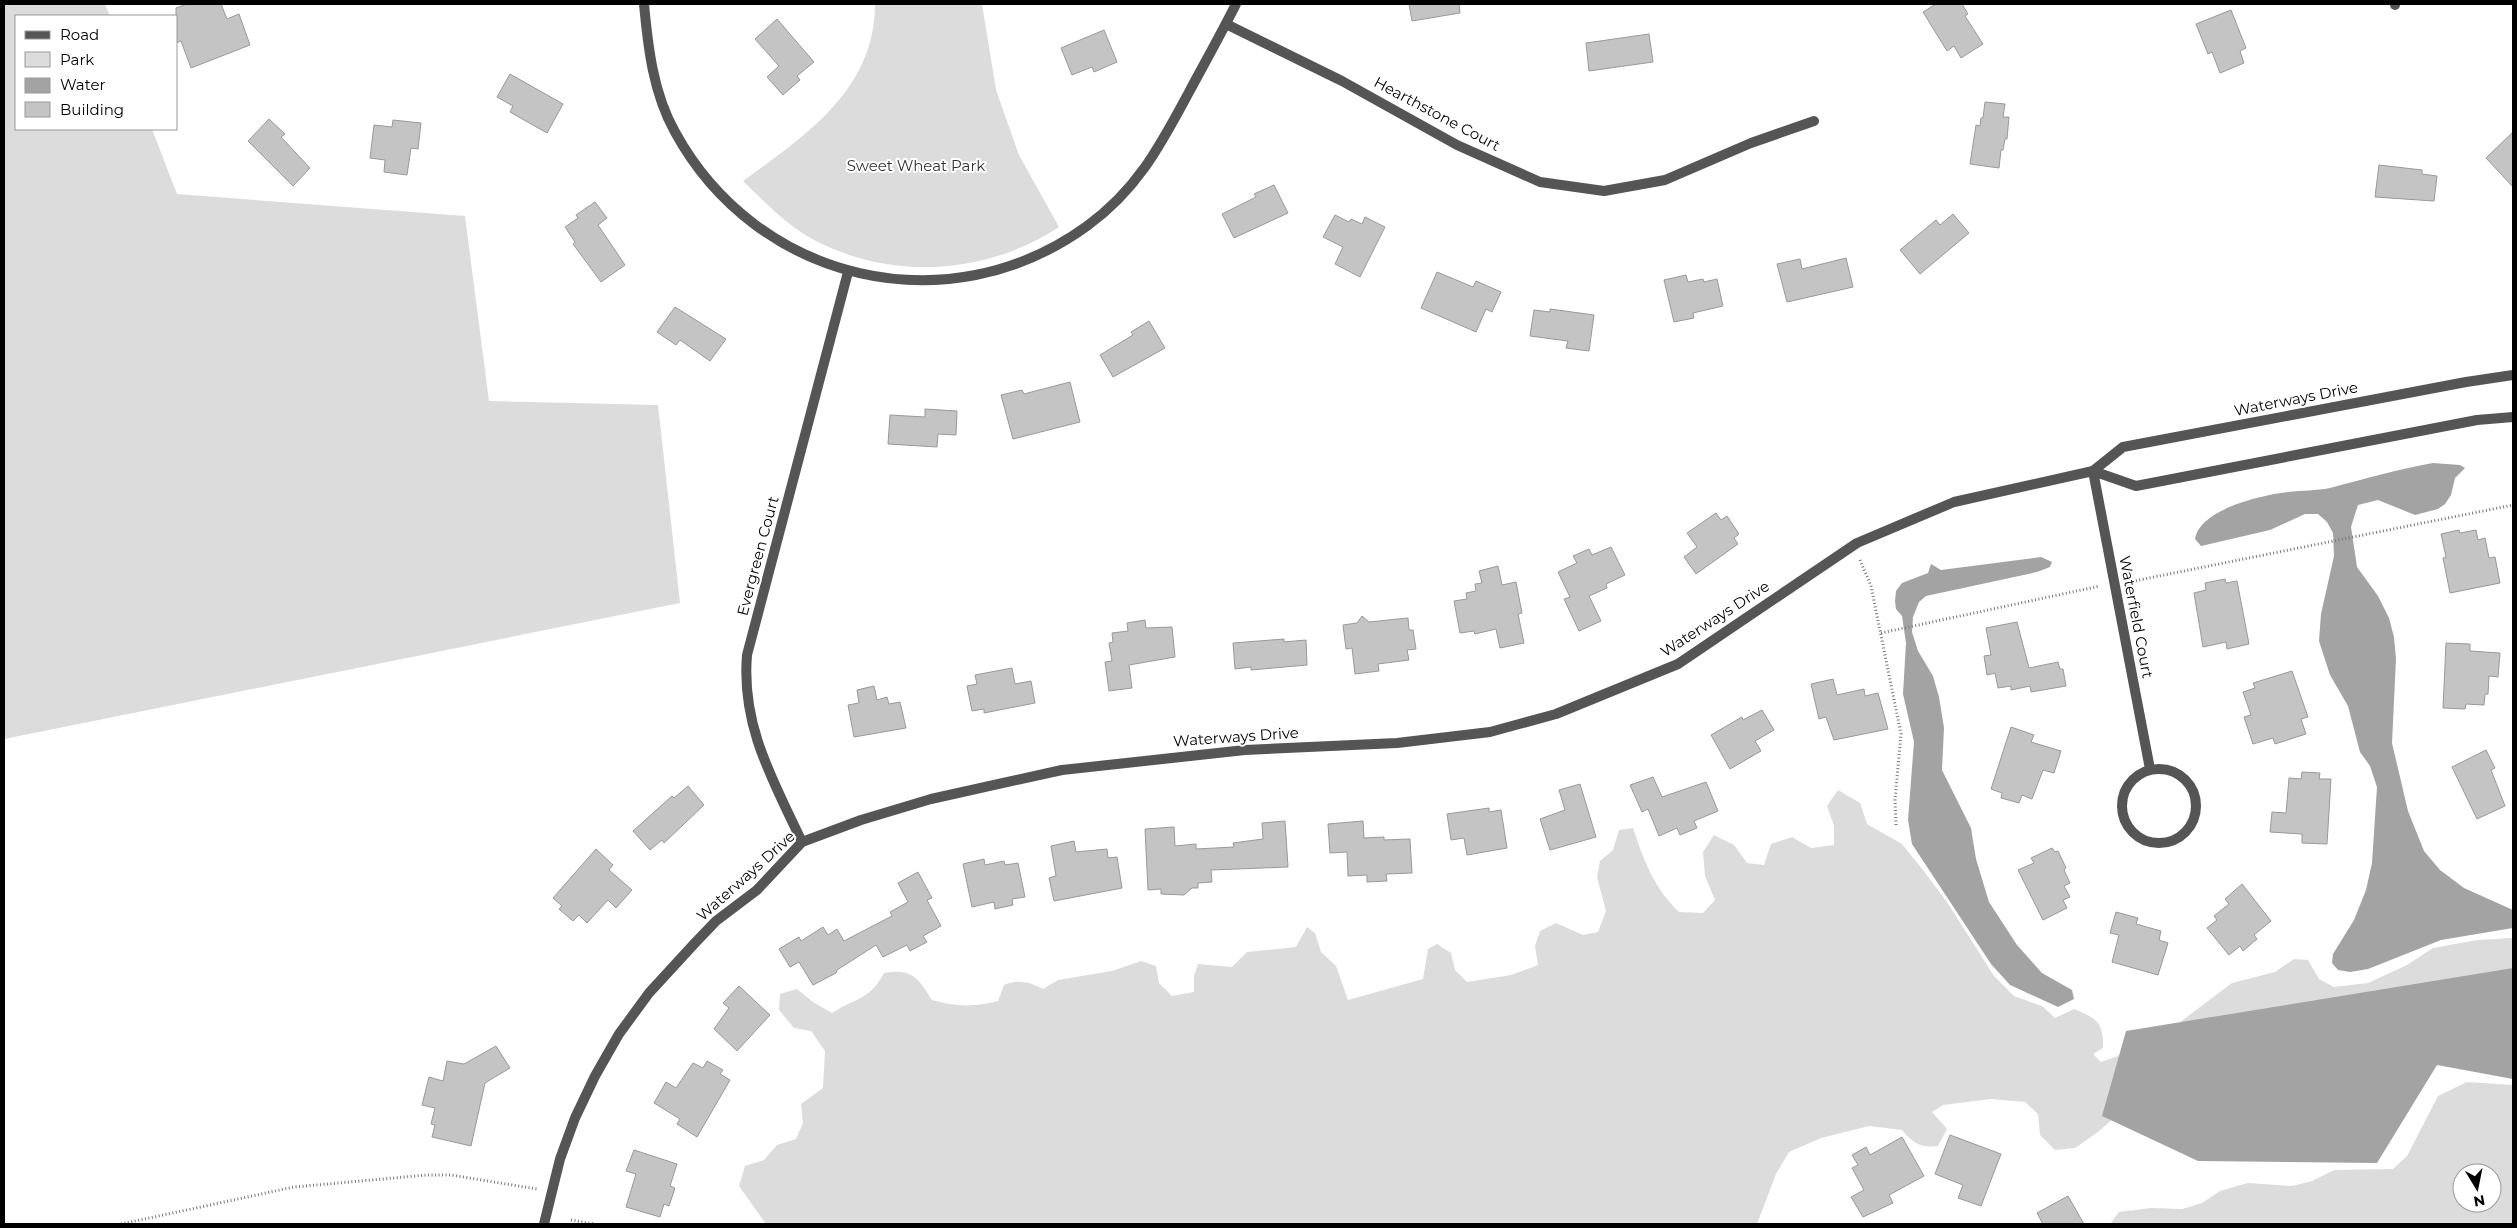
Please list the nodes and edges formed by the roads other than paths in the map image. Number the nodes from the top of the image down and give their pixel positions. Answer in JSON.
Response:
{"nodes":[{"id":1,"x":644,"y":4,"type":"edge"},
{"id":2,"x":1236,"y":4,"type":"edge"},
{"id":3,"x":1226,"y":24,"type":"junction"},
{"id":4,"x":1814,"y":121,"type":"dead end"},
{"id":5,"x":848,"y":272,"type":"junction"},
{"id":6,"x":2513,"y":375,"type":"edge"},
{"id":7,"x":2513,"y":418,"type":"edge"},
{"id":8,"x":2093,"y":470,"type":"junction"},
{"id":9,"x":2150,"y":769,"type":"junction"},
{"id":10,"x":802,"y":842,"type":"junction"},
{"id":11,"x":544,"y":1224,"type":"edge"}],
"edges":[{"from":1,"to":5,"type":"street"},
{"from":2,"to":3,"type":"street"},
{"from":3,"to":4,"type":"street","name":"Hearthstone Court"},
{"from":3,"to":5,"type":"street"},
{"from":5,"to":10,"type":"street","name":"Evergreen Court"},
{"from":6,"to":8,"type":"street","name":"Waterways Drive"},
{"from":7,"to":8,"type":"street"},
{"from":8,"to":9,"type":"street","name":"Waterfield Court"},
{"from":8,"to":10,"type":"street","name":"Waterways Drive"},
{"from":9,"to":9,"type":"street"},
{"from":10,"to":11,"type":"street","name":"Waterways Drive"}]}
